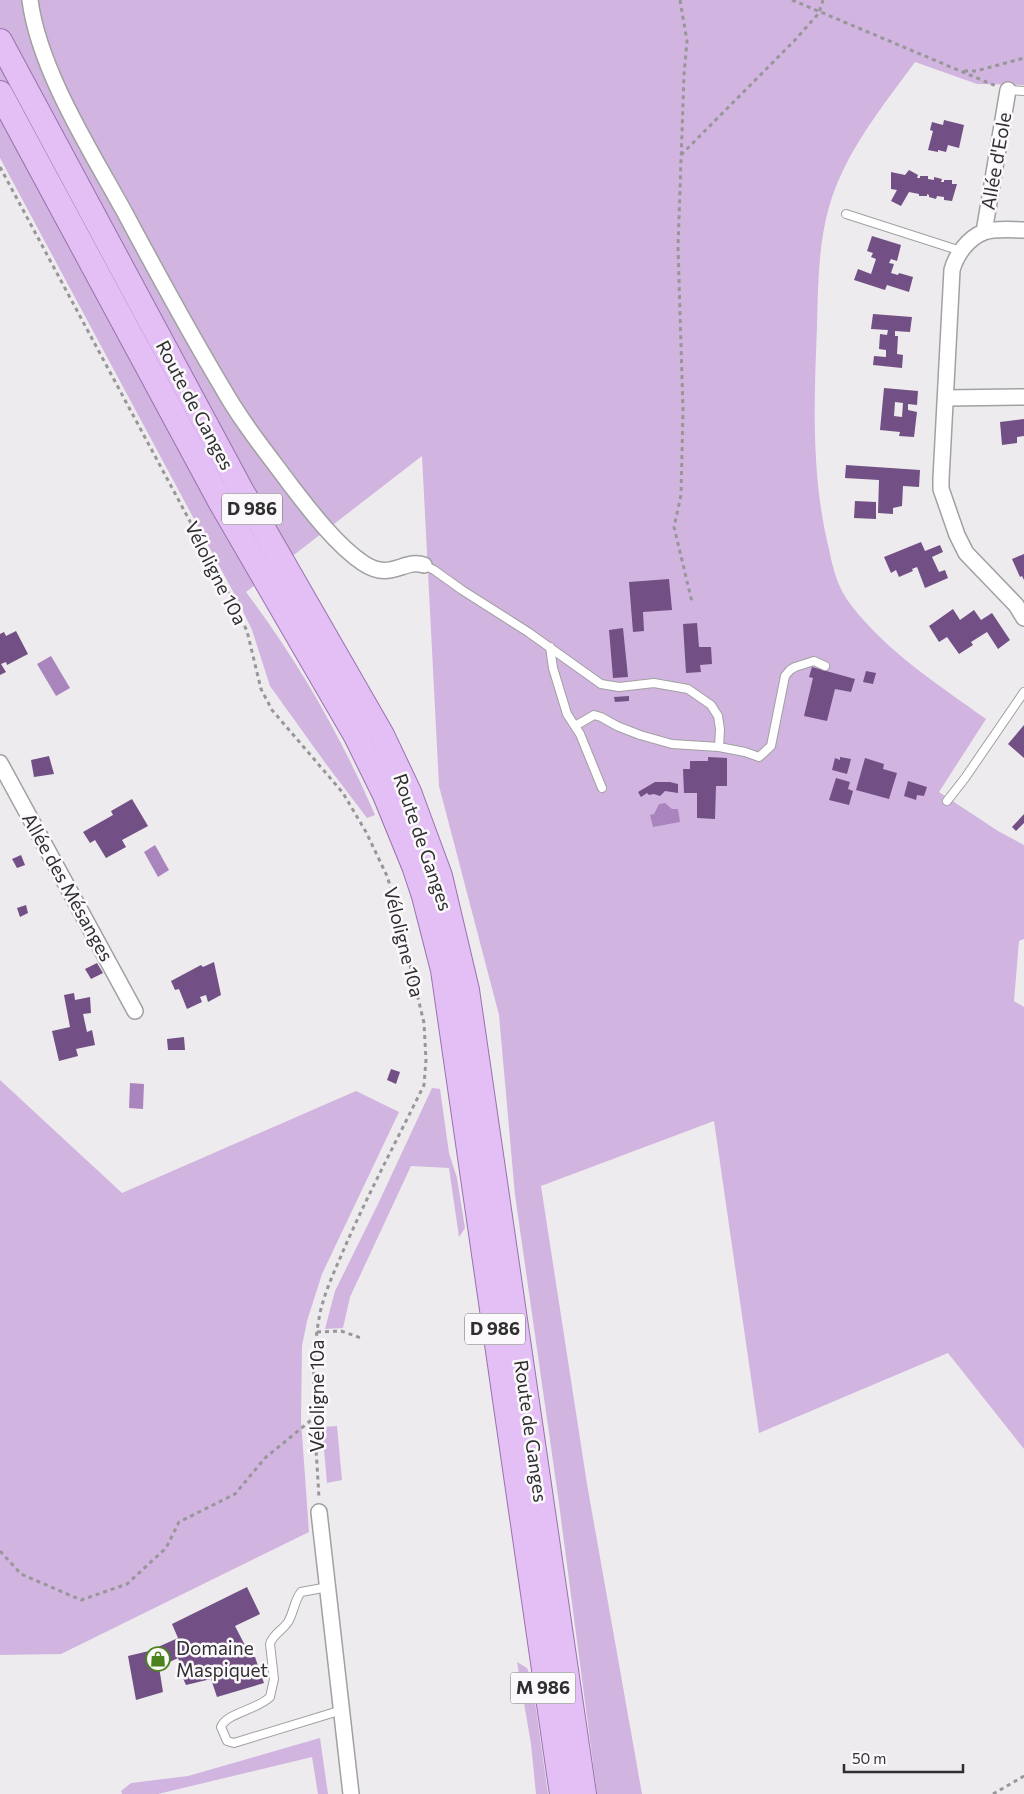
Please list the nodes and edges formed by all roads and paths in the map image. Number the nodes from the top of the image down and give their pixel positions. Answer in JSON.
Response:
{"nodes":[{"id":1,"x":30,"y":0,"type":"edge"},
{"id":2,"x":680,"y":0,"type":"edge"},
{"id":3,"x":792,"y":0,"type":"edge"},
{"id":4,"x":823,"y":0,"type":"edge"},
{"id":5,"x":819,"y":13,"type":"junction"},
{"id":6,"x":0,"y":42,"type":"edge"},
{"id":7,"x":1024,"y":58,"type":"edge"},
{"id":8,"x":962,"y":71,"type":"junction"},
{"id":9,"x":1008,"y":90,"type":"junction"},
{"id":10,"x":1024,"y":91,"type":"edge"},
{"id":11,"x":0,"y":93,"type":"edge"},
{"id":12,"x":681,"y":155,"type":"junction"},
{"id":13,"x":0,"y":167,"type":"edge"},
{"id":14,"x":846,"y":214,"type":"dead end"},
{"id":15,"x":1024,"y":230,"type":"edge"},
{"id":16,"x":984,"y":232,"type":"junction"},
{"id":17,"x":961,"y":251,"type":"junction"},
{"id":18,"x":1024,"y":397,"type":"edge"},
{"id":19,"x":946,"y":398,"type":"junction"},
{"id":20,"x":424,"y":565,"type":"joint"},
{"id":21,"x":692,"y":602,"type":"dead end"},
{"id":22,"x":1024,"y":618,"type":"edge"},
{"id":23,"x":550,"y":647,"type":"junction"},
{"id":24,"x":825,"y":666,"type":"dead end"},
{"id":25,"x":1024,"y":692,"type":"edge"},
{"id":26,"x":575,"y":726,"type":"junction"},
{"id":27,"x":719,"y":746,"type":"junction"},
{"id":28,"x":0,"y":763,"type":"edge"},
{"id":29,"x":602,"y":788,"type":"dead end"},
{"id":30,"x":947,"y":801,"type":"dead end"},
{"id":31,"x":135,"y":1012,"type":"dead end"},
{"id":32,"x":318,"y":1332,"type":"junction"},
{"id":33,"x":361,"y":1338,"type":"dead end"},
{"id":34,"x":315,"y":1417,"type":"junction"},
{"id":35,"x":319,"y":1512,"type":"joint"},
{"id":36,"x":0,"y":1551,"type":"edge"},
{"id":37,"x":532,"y":1581,"type":"junction"},
{"id":38,"x":328,"y":1587,"type":"junction"},
{"id":39,"x":342,"y":1710,"type":"junction"},
{"id":40,"x":1024,"y":1776,"type":"edge"},
{"id":41,"x":351,"y":1794,"type":"edge"},
{"id":42,"x":554,"y":1794,"type":"edge"},
{"id":43,"x":562,"y":1794,"type":"edge"},
{"id":44,"x":584,"y":1794,"type":"edge"},
{"id":45,"x":993,"y":1794,"type":"edge"}],
"edges":[{"from":1,"to":20,"type":"street"},
{"from":2,"to":12,"type":"path"},
{"from":3,"to":5,"type":"path"},
{"from":4,"to":5,"type":"path"},
{"from":5,"to":8,"type":"path"},
{"from":5,"to":12,"type":"path"},
{"from":6,"to":44,"type":"main road","name":"Route de Ganges","number":"D 986"},
{"from":7,"to":8,"type":"path"},
{"from":8,"to":9,"type":"path"},
{"from":9,"to":10,"type":"lane"},
{"from":9,"to":16,"type":"street","name":"Allée d'Eole"},
{"from":11,"to":37,"type":"main road","name":"Route de Ganges","number":"D 986"},
{"from":12,"to":21,"type":"path"},
{"from":13,"to":32,"type":"path","name":"Véloligne 10a"},
{"from":14,"to":17,"type":"lane"},
{"from":15,"to":16,"type":"street"},
{"from":16,"to":17,"type":"street"},
{"from":17,"to":19,"type":"street"},
{"from":18,"to":19,"type":"street"},
{"from":19,"to":22,"type":"street"},
{"from":20,"to":23,"type":"lane"},
{"from":23,"to":26,"type":"lane"},
{"from":23,"to":27,"type":"lane"},
{"from":24,"to":27,"type":"lane"},
{"from":25,"to":30,"type":"lane"},
{"from":26,"to":27,"type":"lane"},
{"from":26,"to":29,"type":"lane"},
{"from":28,"to":31,"type":"street","name":"Allée des Mésanges"},
{"from":32,"to":33,"type":"path"},
{"from":32,"to":34,"type":"path","name":"Véloligne 10a"},
{"from":34,"to":35,"type":"path","name":"Véloligne 10a"},
{"from":34,"to":36,"type":"path"},
{"from":35,"to":38,"type":"street"},
{"from":37,"to":42,"type":"main road","number":"M 986"},
{"from":37,"to":43,"type":"main road","name":"Route de Ganges","number":"D 986"},
{"from":38,"to":39,"type":"street"},
{"from":38,"to":39,"type":"lane"},
{"from":39,"to":41,"type":"street"},
{"from":40,"to":45,"type":"path"}]}
